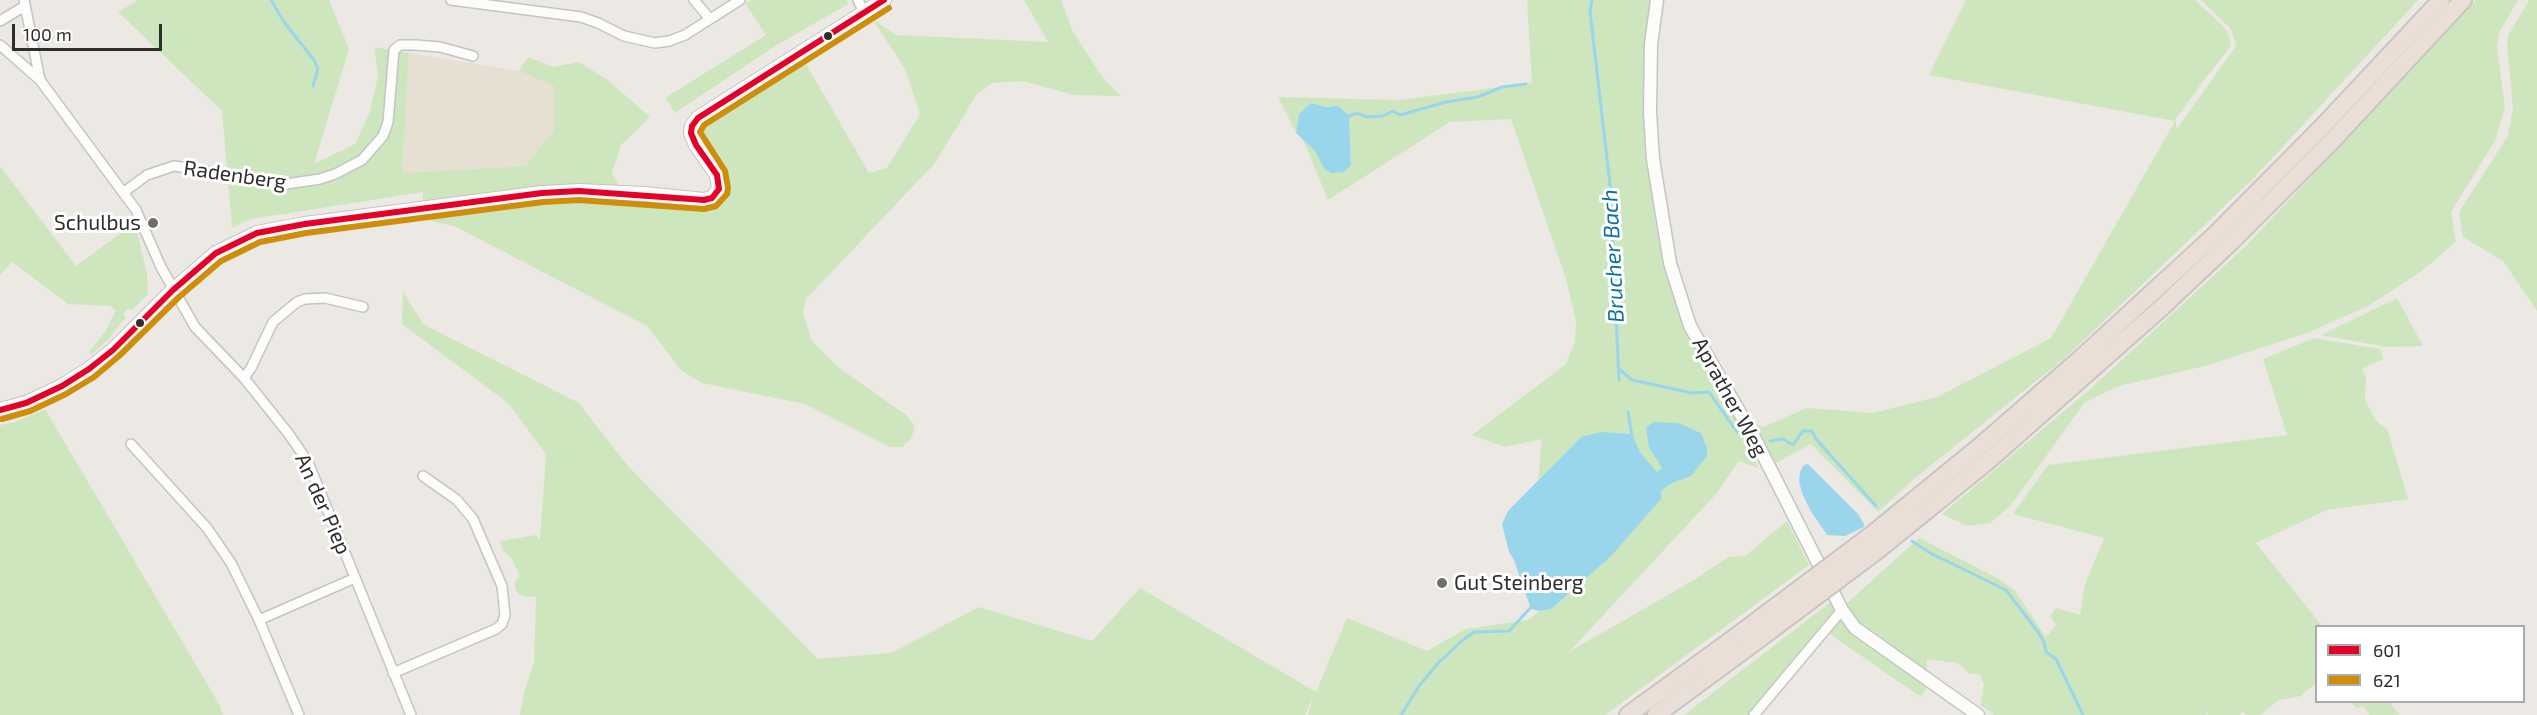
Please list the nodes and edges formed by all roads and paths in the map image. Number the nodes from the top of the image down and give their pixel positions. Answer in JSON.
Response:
{"nodes":[{"id":1,"x":451,"y":0,"type":"edge"},
{"id":2,"x":694,"y":0,"type":"edge"},
{"id":3,"x":740,"y":0,"type":"edge"},
{"id":4,"x":884,"y":0,"type":"edge"},
{"id":5,"x":1657,"y":0,"type":"edge"},
{"id":6,"x":2441,"y":0,"type":"edge"},
{"id":7,"x":2463,"y":0,"type":"edge"},
{"id":8,"x":25,"y":3,"type":"edge"},
{"id":9,"x":861,"y":6,"type":"edge"},
{"id":10,"x":710,"y":19,"type":"junction"},
{"id":11,"x":0,"y":21,"type":"edge"},
{"id":12,"x":0,"y":45,"type":"edge"},
{"id":13,"x":473,"y":56,"type":"dead end"},
{"id":14,"x":40,"y":80,"type":"junction"},
{"id":15,"x":124,"y":192,"type":"junction"},
{"id":16,"x":173,"y":290,"type":"junction"},
{"id":17,"x":363,"y":307,"type":"dead end"},
{"id":18,"x":244,"y":378,"type":"junction"},
{"id":19,"x":0,"y":410,"type":"edge"},
{"id":20,"x":131,"y":444,"type":"dead end"},
{"id":21,"x":1984,"y":454,"type":"junction"},
{"id":22,"x":423,"y":476,"type":"dead end"},
{"id":23,"x":355,"y":578,"type":"junction"},
{"id":24,"x":1842,"y":610,"type":"junction"},
{"id":25,"x":259,"y":620,"type":"junction"},
{"id":26,"x":1738,"y":644,"type":"junction"},
{"id":27,"x":393,"y":673,"type":"junction"},
{"id":28,"x":299,"y":715,"type":"edge"},
{"id":29,"x":411,"y":715,"type":"edge"},
{"id":30,"x":1628,"y":715,"type":"edge"},
{"id":31,"x":1656,"y":715,"type":"edge"},
{"id":32,"x":1754,"y":715,"type":"edge"},
{"id":33,"x":1977,"y":715,"type":"edge"}],
"edges":[{"from":1,"to":10,"type":"street"},
{"from":2,"to":10,"type":"street"},
{"from":3,"to":10,"type":"street"},
{"from":4,"to":9,"type":"main road"},
{"from":5,"to":24,"type":"street","name":"Aprather Weg"},
{"from":6,"to":21,"type":"highway"},
{"from":7,"to":21,"type":"highway"},
{"from":8,"to":11,"type":"street"},
{"from":8,"to":14,"type":"street"},
{"from":9,"to":16,"type":"main road"},
{"from":12,"to":14,"type":"street"},
{"from":13,"to":15,"type":"street","name":"Radenberg"},
{"from":14,"to":15,"type":"street","name":"An der Piep"},
{"from":15,"to":16,"type":"street","name":"An der Piep"},
{"from":16,"to":18,"type":"street","name":"An der Piep"},
{"from":16,"to":19,"type":"main road"},
{"from":17,"to":18,"type":"street"},
{"from":18,"to":23,"type":"street","name":"An der Piep"},
{"from":20,"to":25,"type":"street"},
{"from":21,"to":26,"type":"highway","bridge":true},
{"from":22,"to":27,"type":"street"},
{"from":23,"to":25,"type":"street"},
{"from":23,"to":27,"type":"street","name":"An der Piep"},
{"from":24,"to":32,"type":"street"},
{"from":24,"to":33,"type":"street","name":"Aprather Weg"},
{"from":25,"to":28,"type":"street"},
{"from":26,"to":30,"type":"highway"},
{"from":26,"to":31,"type":"highway"},
{"from":27,"to":29,"type":"street","name":"An der Piep"}]}
